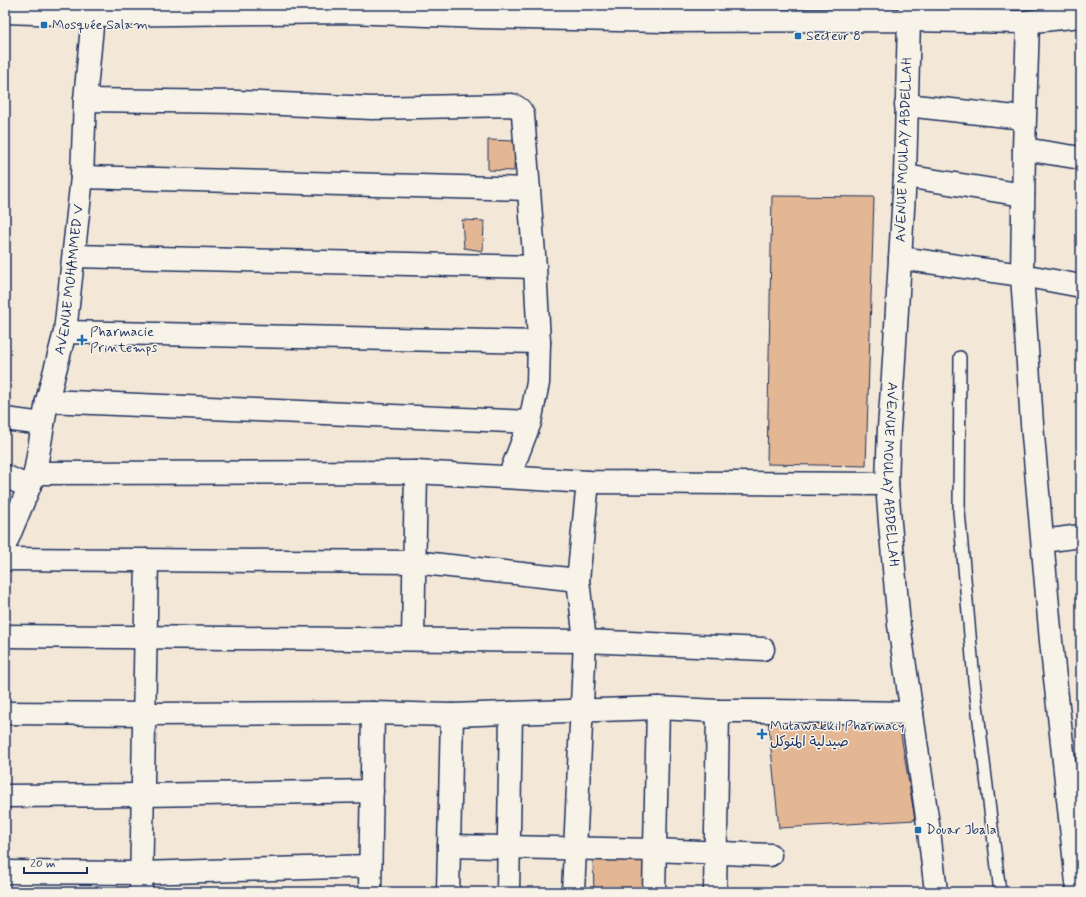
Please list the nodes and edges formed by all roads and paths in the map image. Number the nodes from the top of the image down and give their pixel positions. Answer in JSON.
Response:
{"nodes":[{"id":1,"x":348,"y":9,"type":"edge"},
{"id":2,"x":93,"y":10,"type":"edge"},
{"id":3,"x":5,"y":12,"type":"edge"},
{"id":4,"x":909,"y":12,"type":"edge"},
{"id":5,"x":664,"y":13,"type":"edge"},
{"id":6,"x":1033,"y":16,"type":"edge"},
{"id":7,"x":1081,"y":16,"type":"edge"},
{"id":8,"x":85,"y":100,"type":"junction"},
{"id":9,"x":906,"y":105,"type":"junction"},
{"id":10,"x":1024,"y":118,"type":"junction"},
{"id":11,"x":1024,"y":149,"type":"junction"},
{"id":12,"x":1081,"y":158,"type":"edge"},
{"id":13,"x":905,"y":176,"type":"junction"},
{"id":14,"x":82,"y":177,"type":"junction"},
{"id":15,"x":529,"y":189,"type":"junction"},
{"id":16,"x":1023,"y":195,"type":"junction"},
{"id":17,"x":74,"y":256,"type":"junction"},
{"id":18,"x":900,"y":258,"type":"junction"},
{"id":19,"x":535,"y":267,"type":"junction"},
{"id":20,"x":1022,"y":275,"type":"junction"},
{"id":21,"x":1081,"y":286,"type":"edge"},
{"id":22,"x":65,"y":332,"type":"junction"},
{"id":23,"x":539,"y":342,"type":"junction"},
{"id":24,"x":960,"y":357,"type":"dead end"},
{"id":25,"x":47,"y":401,"type":"junction"},
{"id":26,"x":5,"y":418,"type":"edge"},
{"id":27,"x":530,"y":422,"type":"junction"},
{"id":28,"x":43,"y":424,"type":"junction"},
{"id":29,"x":416,"y":472,"type":"junction"},
{"id":30,"x":5,"y":476,"type":"edge"},
{"id":31,"x":509,"y":478,"type":"junction"},
{"id":32,"x":32,"y":480,"type":"junction"},
{"id":33,"x":588,"y":482,"type":"junction"},
{"id":34,"x":888,"y":484,"type":"junction"},
{"id":35,"x":1081,"y":536,"type":"edge"},
{"id":36,"x":1043,"y":541,"type":"junction"},
{"id":37,"x":5,"y":545,"type":"edge"},
{"id":38,"x":5,"y":559,"type":"edge"},
{"id":39,"x":147,"y":560,"type":"junction"},
{"id":40,"x":414,"y":562,"type":"junction"},
{"id":41,"x":578,"y":580,"type":"junction"},
{"id":42,"x":5,"y":636,"type":"edge"},
{"id":43,"x":145,"y":637,"type":"junction"},
{"id":44,"x":413,"y":639,"type":"junction"},
{"id":45,"x":585,"y":641,"type":"junction"},
{"id":46,"x":763,"y":649,"type":"dead end"},
{"id":47,"x":658,"y":708,"type":"junction"},
{"id":48,"x":582,"y":710,"type":"junction"},
{"id":49,"x":718,"y":711,"type":"junction"},
{"id":50,"x":512,"y":712,"type":"junction"},
{"id":51,"x":5,"y":713,"type":"edge"},
{"id":52,"x":373,"y":713,"type":"junction"},
{"id":53,"x":912,"y":713,"type":"junction"},
{"id":54,"x":144,"y":714,"type":"junction"},
{"id":55,"x":452,"y":715,"type":"junction"},
{"id":56,"x":372,"y":791,"type":"junction"},
{"id":57,"x":143,"y":795,"type":"junction"},
{"id":58,"x":5,"y":796,"type":"edge"},
{"id":59,"x":449,"y":846,"type":"junction"},
{"id":60,"x":509,"y":847,"type":"junction"},
{"id":61,"x":575,"y":848,"type":"junction"},
{"id":62,"x":655,"y":850,"type":"junction"},
{"id":63,"x":716,"y":852,"type":"junction"},
{"id":64,"x":770,"y":855,"type":"dead end"},
{"id":65,"x":370,"y":866,"type":"junction"},
{"id":66,"x":5,"y":872,"type":"edge"},
{"id":67,"x":141,"y":882,"type":"edge"},
{"id":68,"x":370,"y":892,"type":"edge"},
{"id":69,"x":448,"y":892,"type":"edge"},
{"id":70,"x":508,"y":892,"type":"edge"},
{"id":71,"x":573,"y":892,"type":"edge"},
{"id":72,"x":654,"y":892,"type":"edge"},
{"id":73,"x":715,"y":892,"type":"edge"},
{"id":74,"x":936,"y":892,"type":"edge"},
{"id":75,"x":1000,"y":892,"type":"edge"},
{"id":76,"x":1078,"y":892,"type":"edge"}],
"edges":[{"from":1,"to":2,"type":"street"},
{"from":1,"to":5,"type":"street"},
{"from":2,"to":3,"type":"street"},
{"from":2,"to":8,"type":"street","name":"AVENUE MOHAMMED V"},
{"from":4,"to":5,"type":"street"},
{"from":4,"to":6,"type":"street"},
{"from":4,"to":9,"type":"street","name":"AVENUE MOULAY ABDELLAH"},
{"from":6,"to":7,"type":"street"},
{"from":6,"to":10,"type":"street"},
{"from":8,"to":14,"type":"street","name":"AVENUE MOHAMMED V"},
{"from":8,"to":15,"type":"street"},
{"from":9,"to":10,"type":"street"},
{"from":9,"to":13,"type":"street","name":"AVENUE MOULAY ABDELLAH"},
{"from":10,"to":11,"type":"street"},
{"from":11,"to":12,"type":"street"},
{"from":11,"to":16,"type":"street"},
{"from":13,"to":16,"type":"street"},
{"from":13,"to":18,"type":"street","name":"AVENUE MOULAY ABDELLAH"},
{"from":14,"to":15,"type":"street"},
{"from":14,"to":17,"type":"street","name":"AVENUE MOHAMMED V"},
{"from":15,"to":19,"type":"street"},
{"from":16,"to":20,"type":"street"},
{"from":17,"to":19,"type":"street"},
{"from":17,"to":22,"type":"street","name":"AVENUE MOHAMMED V"},
{"from":18,"to":20,"type":"street"},
{"from":18,"to":34,"type":"street","name":"AVENUE MOULAY ABDELLAH"},
{"from":19,"to":23,"type":"street"},
{"from":20,"to":21,"type":"street"},
{"from":20,"to":36,"type":"street"},
{"from":22,"to":23,"type":"street"},
{"from":22,"to":25,"type":"street","name":"AVENUE MOHAMMED V"},
{"from":23,"to":27,"type":"street"},
{"from":24,"to":75,"type":"lane"},
{"from":25,"to":27,"type":"street"},
{"from":25,"to":28,"type":"street","name":"AVENUE MOHAMMED V"},
{"from":26,"to":28,"type":"street"},
{"from":27,"to":31,"type":"street"},
{"from":28,"to":32,"type":"street","name":"AVENUE MOHAMMED V"},
{"from":29,"to":31,"type":"street"},
{"from":29,"to":32,"type":"street"},
{"from":29,"to":40,"type":"street"},
{"from":30,"to":32,"type":"street"},
{"from":31,"to":33,"type":"street"},
{"from":32,"to":37,"type":"street","name":"AVENUE MOHAMMED V"},
{"from":33,"to":34,"type":"street"},
{"from":33,"to":41,"type":"street"},
{"from":34,"to":53,"type":"street","name":"AVENUE MOULAY ABDELLAH"},
{"from":35,"to":36,"type":"street"},
{"from":36,"to":76,"type":"street"},
{"from":38,"to":39,"type":"street"},
{"from":39,"to":40,"type":"street"},
{"from":39,"to":43,"type":"street"},
{"from":40,"to":41,"type":"street"},
{"from":40,"to":44,"type":"street"},
{"from":41,"to":45,"type":"street"},
{"from":42,"to":43,"type":"street"},
{"from":43,"to":44,"type":"street"},
{"from":43,"to":54,"type":"street"},
{"from":44,"to":45,"type":"street"},
{"from":45,"to":46,"type":"street"},
{"from":45,"to":48,"type":"street"},
{"from":47,"to":48,"type":"street"},
{"from":47,"to":49,"type":"street"},
{"from":47,"to":62,"type":"street"},
{"from":48,"to":50,"type":"street"},
{"from":48,"to":61,"type":"street"},
{"from":49,"to":53,"type":"street"},
{"from":49,"to":63,"type":"street"},
{"from":50,"to":55,"type":"street"},
{"from":50,"to":60,"type":"street"},
{"from":51,"to":54,"type":"street"},
{"from":52,"to":54,"type":"street"},
{"from":52,"to":55,"type":"street"},
{"from":52,"to":56,"type":"street"},
{"from":53,"to":74,"type":"street","name":"AVENUE MOULAY ABDELLAH"},
{"from":54,"to":57,"type":"street"},
{"from":55,"to":59,"type":"street"},
{"from":56,"to":57,"type":"street"},
{"from":56,"to":65,"type":"street"},
{"from":57,"to":58,"type":"street"},
{"from":57,"to":67,"type":"street"},
{"from":59,"to":60,"type":"street"},
{"from":59,"to":69,"type":"street"},
{"from":60,"to":61,"type":"street"},
{"from":60,"to":70,"type":"street"},
{"from":61,"to":62,"type":"street"},
{"from":61,"to":71,"type":"street"},
{"from":62,"to":63,"type":"street"},
{"from":62,"to":72,"type":"street"},
{"from":63,"to":64,"type":"street"},
{"from":63,"to":73,"type":"street"},
{"from":65,"to":67,"type":"street"},
{"from":65,"to":68,"type":"street"},
{"from":66,"to":67,"type":"street"}]}
